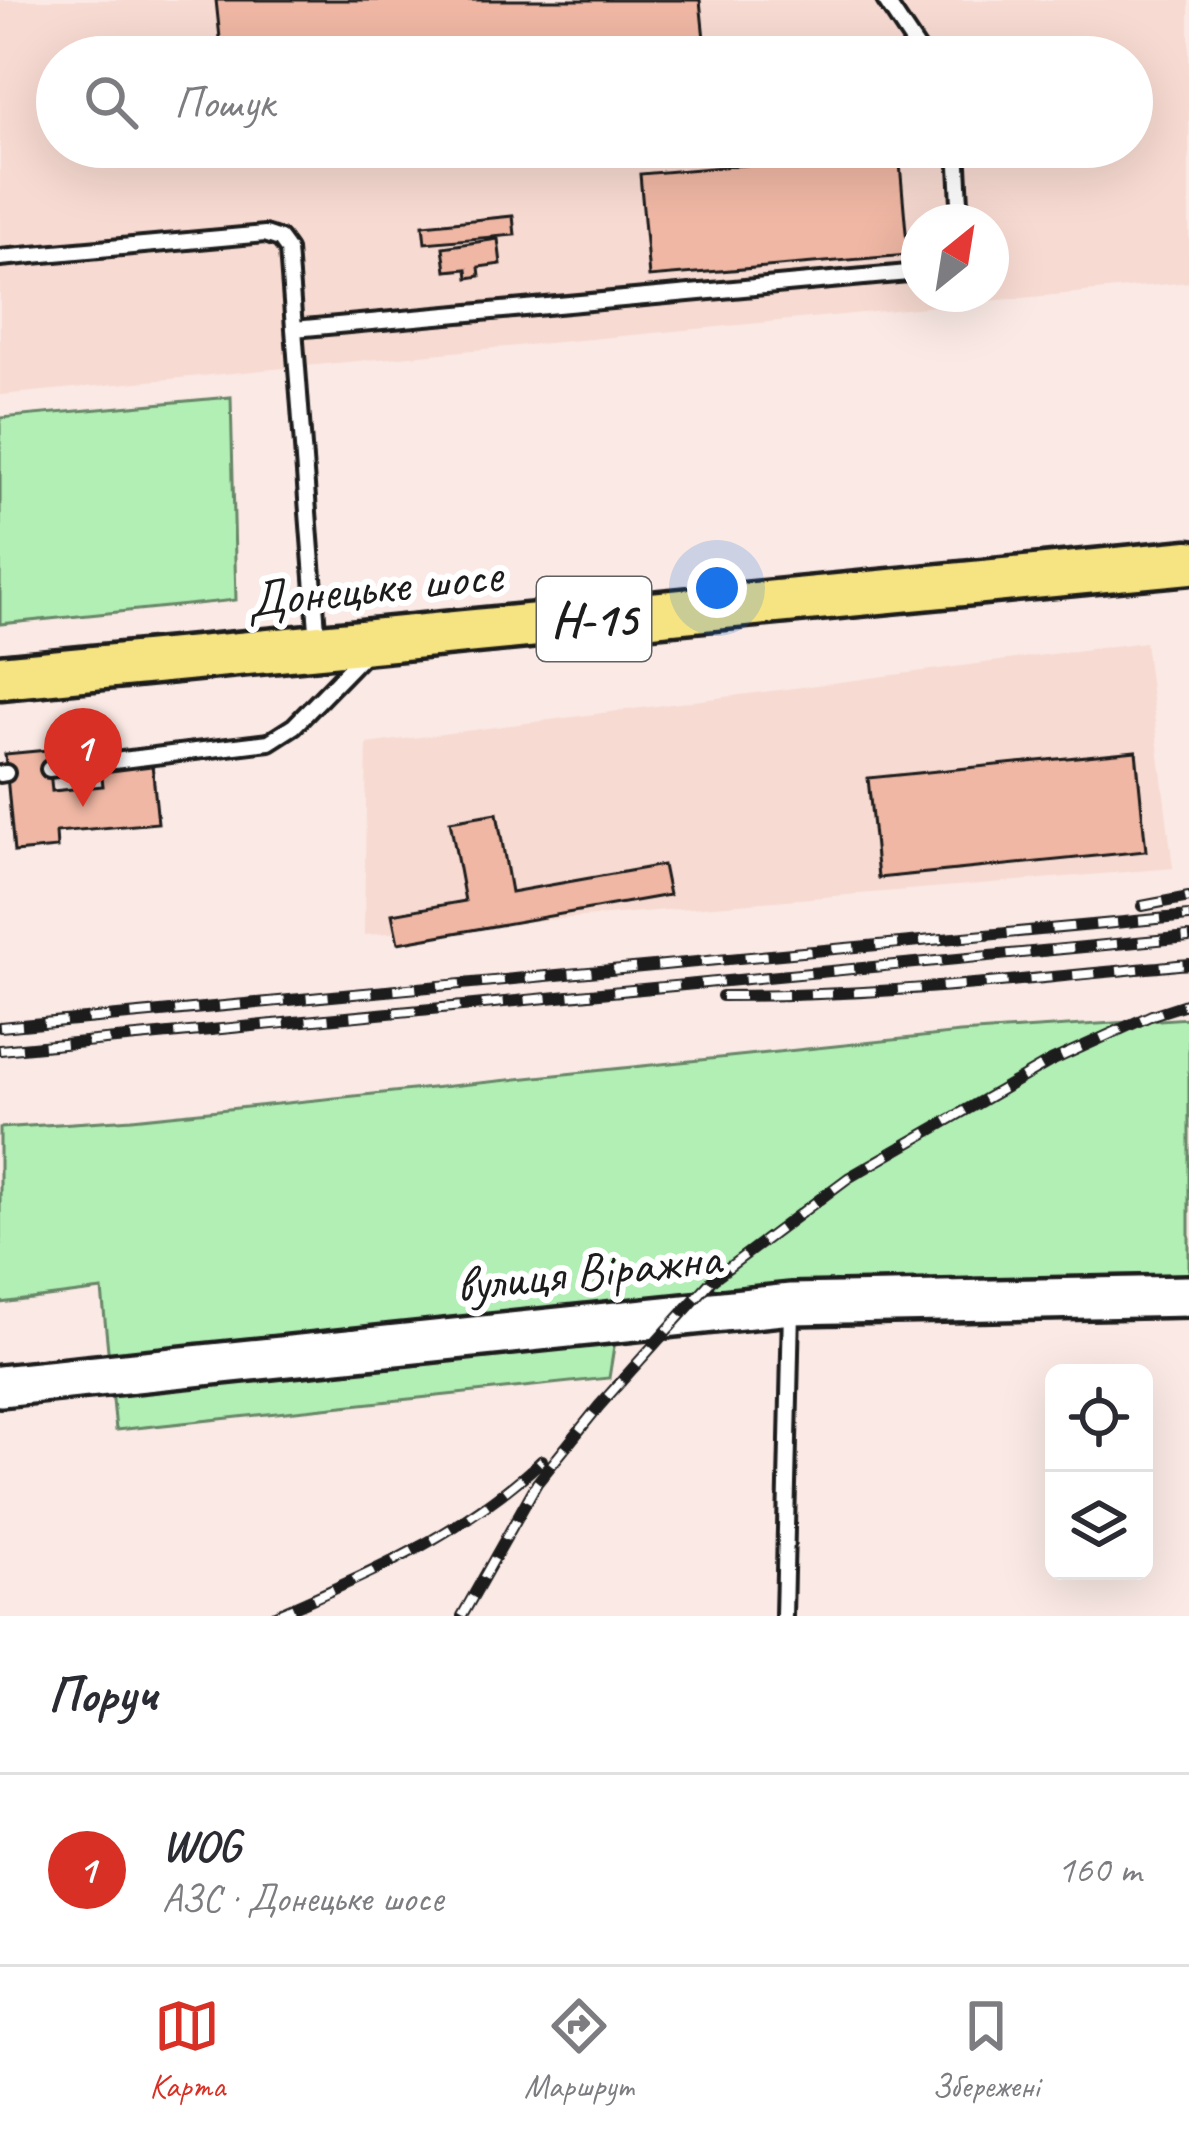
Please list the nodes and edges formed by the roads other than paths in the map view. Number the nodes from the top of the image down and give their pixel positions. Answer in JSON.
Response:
{"nodes":[{"id":1,"x":885,"y":0,"type":"edge"},
{"id":2,"x":909,"y":36,"type":"edge"},
{"id":3,"x":958,"y":168,"type":"edge"},
{"id":4,"x":960,"y":204,"type":"edge"},
{"id":5,"x":0,"y":258,"type":"edge"},
{"id":6,"x":901,"y":274,"type":"edge"},
{"id":7,"x":294,"y":329,"type":"junction"},
{"id":8,"x":1189,"y":562,"type":"edge"},
{"id":9,"x":378,"y":640,"type":"junction"},
{"id":10,"x":318,"y":648,"type":"junction"},
{"id":11,"x":0,"y":677,"type":"edge"},
{"id":12,"x":49,"y":769,"type":"dead end"},
{"id":13,"x":1189,"y":1296,"type":"edge"},
{"id":14,"x":791,"y":1304,"type":"junction"},
{"id":15,"x":0,"y":1386,"type":"edge"},
{"id":16,"x":784,"y":1616,"type":"edge"}],
"edges":[{"from":1,"to":2,"type":"lane"},
{"from":3,"to":4,"type":"lane"},
{"from":5,"to":7,"type":"lane"},
{"from":6,"to":7,"type":"lane"},
{"from":7,"to":10,"type":"lane"},
{"from":8,"to":9,"type":"main road","name":"Донецьке шосе","number":"Н-15"},
{"from":9,"to":10,"type":"main road","name":"Донецьке шосе","number":"Н-15"},
{"from":9,"to":12,"type":"lane"},
{"from":10,"to":11,"type":"main road","name":"Донецьке шосе","number":"Н-15"},
{"from":13,"to":14,"type":"main road","name":"вулиця Віражна"},
{"from":14,"to":15,"type":"main road","name":"вулиця Віражна"},
{"from":14,"to":16,"type":"lane"}]}
